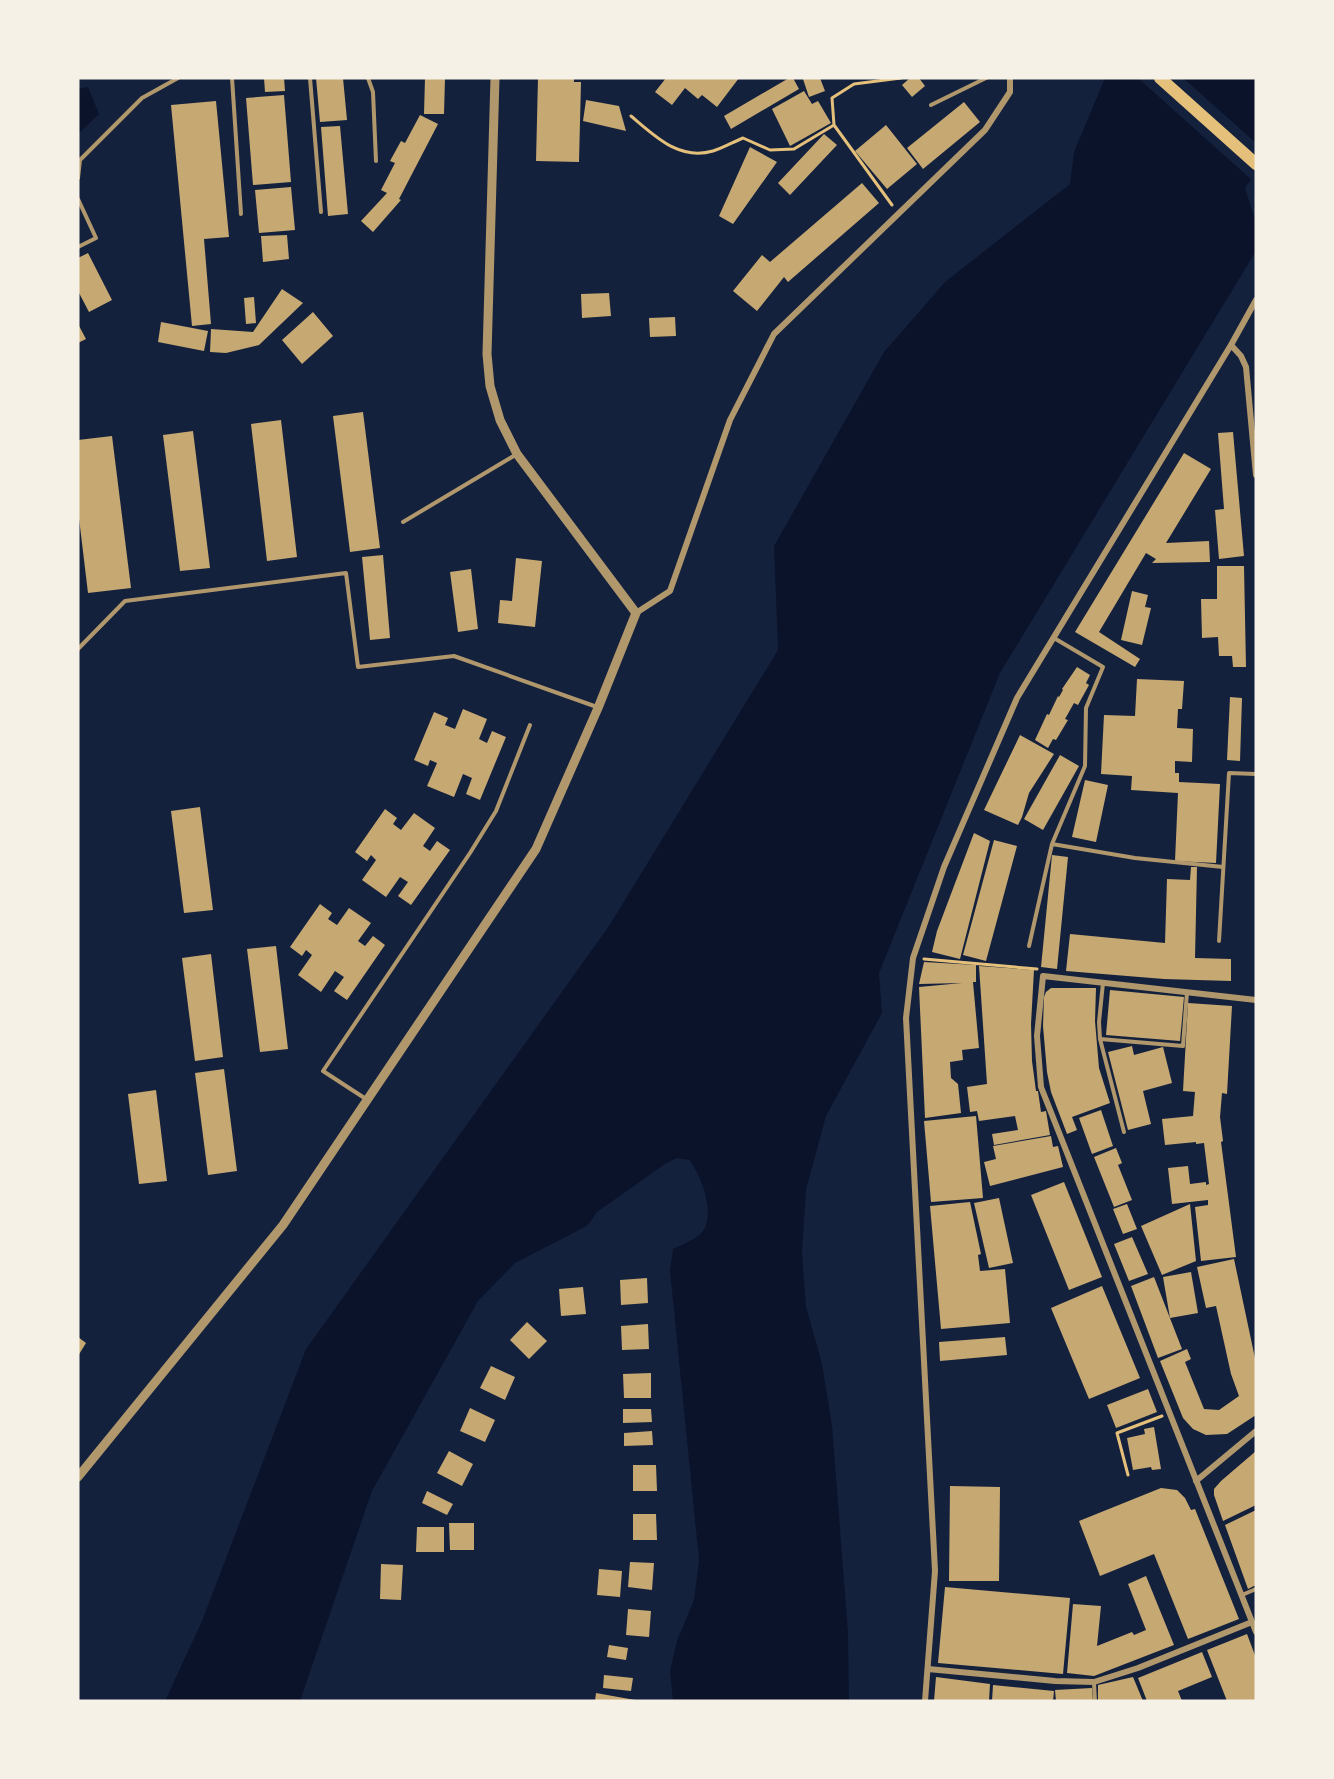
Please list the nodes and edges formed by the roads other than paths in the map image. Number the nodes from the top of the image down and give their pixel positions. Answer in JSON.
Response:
{"nodes":[{"id":1,"x":178,"y":78,"type":"edge"},
{"id":2,"x":232,"y":78,"type":"edge"},
{"id":3,"x":310,"y":78,"type":"edge"},
{"id":4,"x":368,"y":78,"type":"edge"},
{"id":5,"x":495,"y":78,"type":"edge"},
{"id":6,"x":986,"y":78,"type":"edge"},
{"id":7,"x":1010,"y":78,"type":"edge"},
{"id":8,"x":1160,"y":78,"type":"edge"},
{"id":9,"x":931,"y":105,"type":"dead end"},
{"id":10,"x":376,"y":161,"type":"dead end"},
{"id":11,"x":1256,"y":164,"type":"edge"},
{"id":12,"x":78,"y":178,"type":"edge"},
{"id":13,"x":78,"y":199,"type":"edge"},
{"id":14,"x":321,"y":212,"type":"dead end"},
{"id":15,"x":241,"y":214,"type":"dead end"},
{"id":16,"x":78,"y":247,"type":"edge"},
{"id":17,"x":1256,"y":300,"type":"edge"},
{"id":18,"x":1231,"y":345,"type":"junction"},
{"id":19,"x":517,"y":454,"type":"junction"},
{"id":20,"x":1256,"y":475,"type":"edge"},
{"id":21,"x":403,"y":522,"type":"dead end"},
{"id":22,"x":636,"y":613,"type":"junction"},
{"id":23,"x":1053,"y":637,"type":"junction"},
{"id":24,"x":78,"y":649,"type":"edge"},
{"id":25,"x":598,"y":708,"type":"junction"},
{"id":26,"x":530,"y":725,"type":"dead end"},
{"id":27,"x":1256,"y":774,"type":"edge"},
{"id":28,"x":1052,"y":844,"type":"junction"},
{"id":29,"x":1223,"y":867,"type":"junction"},
{"id":30,"x":1219,"y":941,"type":"dead end"},
{"id":31,"x":1029,"y":946,"type":"dead end"},
{"id":32,"x":1103,"y":983,"type":"junction"},
{"id":33,"x":1187,"y":992,"type":"junction"},
{"id":34,"x":1256,"y":1000,"type":"edge"},
{"id":35,"x":1100,"y":1039,"type":"junction"},
{"id":36,"x":367,"y":1100,"type":"junction"},
{"id":37,"x":1124,"y":1132,"type":"dead end"},
{"id":38,"x":1256,"y":1431,"type":"edge"},
{"id":39,"x":78,"y":1477,"type":"edge"},
{"id":40,"x":1196,"y":1481,"type":"junction"},
{"id":41,"x":1256,"y":1589,"type":"edge"},
{"id":42,"x":1241,"y":1595,"type":"junction"},
{"id":43,"x":1252,"y":1622,"type":"junction"},
{"id":44,"x":1256,"y":1632,"type":"edge"},
{"id":45,"x":928,"y":1669,"type":"junction"},
{"id":46,"x":1094,"y":1682,"type":"junction"},
{"id":47,"x":925,"y":1701,"type":"edge"},
{"id":48,"x":1095,"y":1701,"type":"edge"}],
"edges":[{"from":1,"to":12,"type":"lane"},
{"from":2,"to":15,"type":"lane"},
{"from":3,"to":14,"type":"lane"},
{"from":4,"to":10,"type":"lane"},
{"from":5,"to":19,"type":"street"},
{"from":6,"to":9,"type":"lane"},
{"from":7,"to":22,"type":"street"},
{"from":8,"to":11,"type":"main road"},
{"from":13,"to":16,"type":"lane"},
{"from":17,"to":18,"type":"street"},
{"from":18,"to":20,"type":"street"},
{"from":18,"to":23,"type":"street"},
{"from":19,"to":21,"type":"lane"},
{"from":19,"to":22,"type":"street"},
{"from":22,"to":25,"type":"street"},
{"from":23,"to":28,"type":"lane"},
{"from":23,"to":45,"type":"street"},
{"from":24,"to":25,"type":"lane"},
{"from":25,"to":36,"type":"street"},
{"from":26,"to":36,"type":"lane"},
{"from":27,"to":29,"type":"lane"},
{"from":28,"to":29,"type":"lane"},
{"from":28,"to":31,"type":"lane"},
{"from":29,"to":30,"type":"lane"},
{"from":32,"to":33,"type":"street"},
{"from":32,"to":35,"type":"lane"},
{"from":32,"to":40,"type":"street"},
{"from":33,"to":34,"type":"street"},
{"from":33,"to":35,"type":"lane"},
{"from":35,"to":37,"type":"lane"},
{"from":36,"to":39,"type":"street"},
{"from":38,"to":40,"type":"street"},
{"from":40,"to":42,"type":"street"},
{"from":41,"to":42,"type":"lane"},
{"from":42,"to":43,"type":"street"},
{"from":43,"to":44,"type":"street"},
{"from":43,"to":46,"type":"street"},
{"from":45,"to":46,"type":"street"},
{"from":45,"to":47,"type":"street"},
{"from":46,"to":48,"type":"lane"}]}
